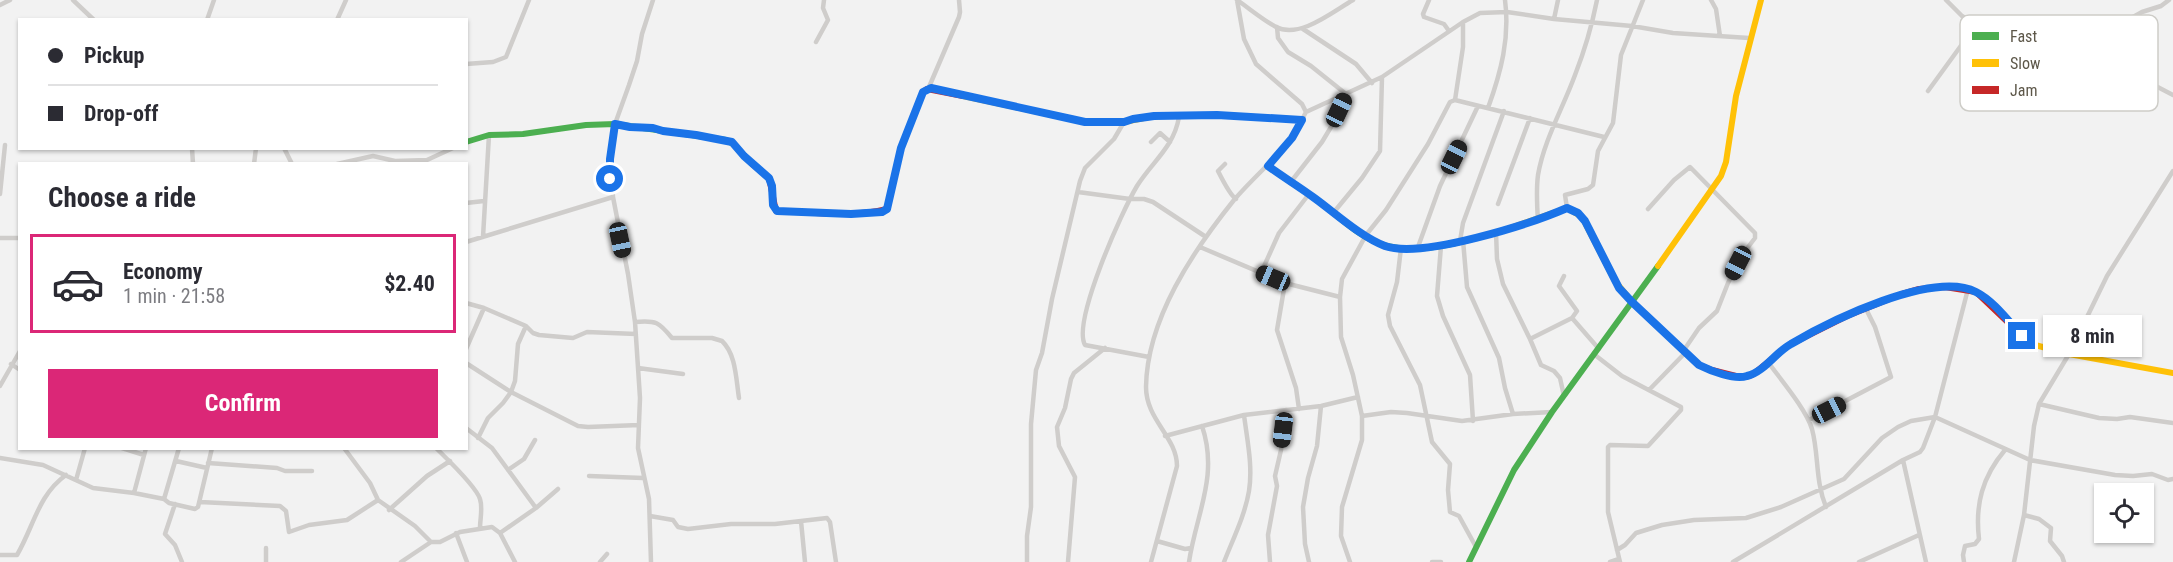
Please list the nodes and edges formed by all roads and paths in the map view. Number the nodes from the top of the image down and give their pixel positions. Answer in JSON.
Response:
{"nodes":[{"id":1,"x":10,"y":0,"type":"edge"},
{"id":2,"x":73,"y":0,"type":"edge"},
{"id":3,"x":214,"y":0,"type":"edge"},
{"id":4,"x":346,"y":0,"type":"edge"},
{"id":5,"x":529,"y":0,"type":"edge"},
{"id":6,"x":653,"y":0,"type":"edge"},
{"id":7,"x":824,"y":0,"type":"edge"},
{"id":8,"x":959,"y":0,"type":"edge"},
{"id":9,"x":1237,"y":0,"type":"edge"},
{"id":10,"x":1353,"y":0,"type":"edge"},
{"id":11,"x":1429,"y":0,"type":"edge"},
{"id":12,"x":1505,"y":0,"type":"edge"},
{"id":13,"x":1558,"y":0,"type":"edge"},
{"id":14,"x":1597,"y":0,"type":"edge"},
{"id":15,"x":1642,"y":0,"type":"edge"},
{"id":16,"x":1711,"y":0,"type":"edge"},
{"id":17,"x":1761,"y":0,"type":"edge"},
{"id":18,"x":1946,"y":0,"type":"edge"},
{"id":19,"x":2169,"y":0,"type":"edge"},
{"id":20,"x":0,"y":4,"type":"edge"},
{"id":21,"x":1507,"y":12,"type":"junction"},
{"id":22,"x":1961,"y":15,"type":"edge"},
{"id":23,"x":2137,"y":15,"type":"edge"},
{"id":24,"x":92,"y":18,"type":"edge"},
{"id":25,"x":208,"y":18,"type":"edge"},
{"id":26,"x":338,"y":18,"type":"edge"},
{"id":27,"x":1554,"y":19,"type":"junction"},
{"id":28,"x":1463,"y":22,"type":"junction"},
{"id":29,"x":1592,"y":22,"type":"junction"},
{"id":30,"x":1632,"y":26,"type":"junction"},
{"id":31,"x":1277,"y":27,"type":"junction"},
{"id":32,"x":1303,"y":29,"type":"junction"},
{"id":33,"x":1449,"y":31,"type":"junction"},
{"id":34,"x":1720,"y":36,"type":"junction"},
{"id":35,"x":1749,"y":38,"type":"junction"},
{"id":36,"x":816,"y":42,"type":"dead end"},
{"id":37,"x":1960,"y":47,"type":"edge"},
{"id":38,"x":468,"y":64,"type":"edge"},
{"id":39,"x":1382,"y":77,"type":"junction"},
{"id":40,"x":1372,"y":83,"type":"junction"},
{"id":41,"x":929,"y":87,"type":"dead end"},
{"id":42,"x":2158,"y":87,"type":"edge"},
{"id":43,"x":1928,"y":91,"type":"dead end"},
{"id":44,"x":1346,"y":94,"type":"junction"},
{"id":45,"x":2173,"y":95,"type":"edge"},
{"id":46,"x":1455,"y":100,"type":"junction"},
{"id":47,"x":1478,"y":105,"type":"junction"},
{"id":48,"x":1488,"y":108,"type":"junction"},
{"id":49,"x":1504,"y":111,"type":"junction"},
{"id":50,"x":1306,"y":112,"type":"junction"},
{"id":51,"x":1179,"y":117,"type":"junction"},
{"id":52,"x":1530,"y":118,"type":"junction"},
{"id":53,"x":1302,"y":120,"type":"junction"},
{"id":54,"x":1124,"y":122,"type":"junction"},
{"id":55,"x":1555,"y":123,"type":"junction"},
{"id":56,"x":615,"y":124,"type":"junction"},
{"id":57,"x":489,"y":135,"type":"junction"},
{"id":58,"x":1604,"y":138,"type":"junction"},
{"id":59,"x":468,"y":141,"type":"edge"},
{"id":60,"x":1150,"y":142,"type":"dead end"},
{"id":61,"x":1170,"y":142,"type":"junction"},
{"id":62,"x":5,"y":145,"type":"dead end"},
{"id":63,"x":449,"y":150,"type":"edge"},
{"id":64,"x":346,"y":162,"type":"edge"},
{"id":65,"x":1225,"y":164,"type":"dead end"},
{"id":66,"x":1268,"y":166,"type":"junction"},
{"id":67,"x":2173,"y":171,"type":"edge"},
{"id":68,"x":1290,"y":183,"type":"junction"},
{"id":69,"x":1711,"y":190,"type":"junction"},
{"id":70,"x":1078,"y":192,"type":"junction"},
{"id":71,"x":0,"y":194,"type":"edge"},
{"id":72,"x":1310,"y":194,"type":"junction"},
{"id":73,"x":613,"y":197,"type":"junction"},
{"id":74,"x":1236,"y":199,"type":"junction"},
{"id":75,"x":1130,"y":200,"type":"junction"},
{"id":76,"x":484,"y":201,"type":"junction"},
{"id":77,"x":468,"y":203,"type":"edge"},
{"id":78,"x":1498,"y":204,"type":"dead end"},
{"id":79,"x":1567,"y":208,"type":"junction"},
{"id":80,"x":1648,"y":209,"type":"dead end"},
{"id":81,"x":1334,"y":212,"type":"junction"},
{"id":82,"x":1538,"y":221,"type":"junction"},
{"id":83,"x":1496,"y":232,"type":"junction"},
{"id":84,"x":1366,"y":235,"type":"junction"},
{"id":85,"x":483,"y":237,"type":"junction"},
{"id":86,"x":1206,"y":237,"type":"junction"},
{"id":87,"x":0,"y":238,"type":"edge"},
{"id":88,"x":18,"y":238,"type":"edge"},
{"id":89,"x":468,"y":241,"type":"edge"},
{"id":90,"x":1461,"y":241,"type":"junction"},
{"id":91,"x":1441,"y":246,"type":"junction"},
{"id":92,"x":1200,"y":247,"type":"junction"},
{"id":93,"x":1401,"y":248,"type":"junction"},
{"id":94,"x":1418,"y":248,"type":"junction"},
{"id":95,"x":1261,"y":273,"type":"junction"},
{"id":96,"x":1564,"y":276,"type":"dead end"},
{"id":97,"x":1285,"y":283,"type":"junction"},
{"id":98,"x":1968,"y":289,"type":"junction"},
{"id":99,"x":1340,"y":297,"type":"junction"},
{"id":100,"x":1632,"y":302,"type":"junction"},
{"id":101,"x":468,"y":304,"type":"edge"},
{"id":102,"x":484,"y":308,"type":"junction"},
{"id":103,"x":1866,"y":309,"type":"junction"},
{"id":104,"x":1572,"y":318,"type":"junction"},
{"id":105,"x":635,"y":322,"type":"junction"},
{"id":106,"x":526,"y":326,"type":"junction"},
{"id":107,"x":636,"y":334,"type":"junction"},
{"id":108,"x":1530,"y":339,"type":"junction"},
{"id":109,"x":468,"y":344,"type":"edge"},
{"id":110,"x":1105,"y":348,"type":"junction"},
{"id":111,"x":1685,"y":351,"type":"junction"},
{"id":112,"x":1597,"y":352,"type":"junction"},
{"id":113,"x":18,"y":354,"type":"edge"},
{"id":114,"x":2069,"y":354,"type":"junction"},
{"id":115,"x":1149,"y":357,"type":"junction"},
{"id":116,"x":1768,"y":362,"type":"junction"},
{"id":117,"x":11,"y":364,"type":"junction"},
{"id":118,"x":468,"y":364,"type":"edge"},
{"id":119,"x":638,"y":368,"type":"junction"},
{"id":120,"x":18,"y":369,"type":"edge"},
{"id":121,"x":2173,"y":373,"type":"edge"},
{"id":122,"x":682,"y":374,"type":"dead end"},
{"id":123,"x":0,"y":386,"type":"edge"},
{"id":124,"x":1649,"y":390,"type":"junction"},
{"id":125,"x":511,"y":392,"type":"junction"},
{"id":126,"x":1564,"y":396,"type":"junction"},
{"id":127,"x":739,"y":398,"type":"dead end"},
{"id":128,"x":1358,"y":398,"type":"junction"},
{"id":129,"x":2039,"y":404,"type":"junction"},
{"id":130,"x":1321,"y":406,"type":"junction"},
{"id":131,"x":1299,"y":409,"type":"junction"},
{"id":132,"x":1286,"y":410,"type":"junction"},
{"id":133,"x":1552,"y":412,"type":"junction"},
{"id":134,"x":1513,"y":414,"type":"junction"},
{"id":135,"x":1244,"y":415,"type":"junction"},
{"id":136,"x":1362,"y":416,"type":"junction"},
{"id":137,"x":1427,"y":416,"type":"junction"},
{"id":138,"x":1935,"y":417,"type":"junction"},
{"id":139,"x":1809,"y":420,"type":"junction"},
{"id":140,"x":1473,"y":421,"type":"junction"},
{"id":141,"x":2173,"y":423,"type":"edge"},
{"id":142,"x":639,"y":424,"type":"junction"},
{"id":143,"x":1202,"y":426,"type":"junction"},
{"id":144,"x":468,"y":430,"type":"edge"},
{"id":145,"x":1165,"y":436,"type":"junction"},
{"id":146,"x":478,"y":438,"type":"junction"},
{"id":147,"x":535,"y":440,"type":"dead end"},
{"id":148,"x":84,"y":450,"type":"edge"},
{"id":149,"x":128,"y":450,"type":"edge"},
{"id":150,"x":145,"y":450,"type":"edge"},
{"id":151,"x":179,"y":450,"type":"edge"},
{"id":152,"x":212,"y":450,"type":"edge"},
{"id":153,"x":345,"y":450,"type":"edge"},
{"id":154,"x":438,"y":450,"type":"edge"},
{"id":155,"x":2005,"y":450,"type":"junction"},
{"id":156,"x":144,"y":455,"type":"junction"},
{"id":157,"x":0,"y":458,"type":"edge"},
{"id":158,"x":1904,"y":460,"type":"junction"},
{"id":159,"x":2030,"y":460,"type":"junction"},
{"id":160,"x":176,"y":461,"type":"junction"},
{"id":161,"x":450,"y":461,"type":"junction"},
{"id":162,"x":208,"y":465,"type":"junction"},
{"id":163,"x":508,"y":470,"type":"junction"},
{"id":164,"x":312,"y":471,"type":"dead end"},
{"id":165,"x":66,"y":475,"type":"junction"},
{"id":166,"x":589,"y":476,"type":"dead end"},
{"id":167,"x":643,"y":478,"type":"junction"},
{"id":168,"x":76,"y":480,"type":"junction"},
{"id":169,"x":2173,"y":480,"type":"edge"},
{"id":170,"x":558,"y":489,"type":"dead end"},
{"id":171,"x":1819,"y":490,"type":"junction"},
{"id":172,"x":134,"y":493,"type":"junction"},
{"id":173,"x":164,"y":499,"type":"junction"},
{"id":174,"x":378,"y":500,"type":"junction"},
{"id":175,"x":200,"y":502,"type":"junction"},
{"id":176,"x":175,"y":504,"type":"junction"},
{"id":177,"x":1826,"y":507,"type":"junction"},
{"id":178,"x":536,"y":508,"type":"junction"},
{"id":179,"x":389,"y":510,"type":"junction"},
{"id":180,"x":2024,"y":515,"type":"junction"},
{"id":181,"x":650,"y":516,"type":"junction"},
{"id":182,"x":801,"y":521,"type":"junction"},
{"id":183,"x":480,"y":528,"type":"junction"},
{"id":184,"x":456,"y":533,"type":"junction"},
{"id":185,"x":500,"y":534,"type":"junction"},
{"id":186,"x":1919,"y":535,"type":"junction"},
{"id":187,"x":1157,"y":541,"type":"junction"},
{"id":188,"x":431,"y":542,"type":"junction"},
{"id":189,"x":1476,"y":547,"type":"junction"},
{"id":190,"x":266,"y":548,"type":"dead end"},
{"id":191,"x":1191,"y":548,"type":"junction"},
{"id":192,"x":1617,"y":550,"type":"junction"},
{"id":193,"x":607,"y":554,"type":"dead end"},
{"id":194,"x":0,"y":555,"type":"edge"},
{"id":195,"x":1619,"y":560,"type":"edge"},
{"id":196,"x":182,"y":562,"type":"edge"},
{"id":197,"x":266,"y":562,"type":"edge"},
{"id":198,"x":401,"y":562,"type":"edge"},
{"id":199,"x":467,"y":562,"type":"edge"},
{"id":200,"x":515,"y":562,"type":"edge"},
{"id":201,"x":600,"y":562,"type":"edge"},
{"id":202,"x":651,"y":562,"type":"edge"},
{"id":203,"x":805,"y":562,"type":"edge"},
{"id":204,"x":836,"y":562,"type":"edge"},
{"id":205,"x":1027,"y":562,"type":"edge"},
{"id":206,"x":1068,"y":562,"type":"edge"},
{"id":207,"x":1151,"y":562,"type":"edge"},
{"id":208,"x":1189,"y":562,"type":"edge"},
{"id":209,"x":1224,"y":562,"type":"edge"},
{"id":210,"x":1269,"y":562,"type":"edge"},
{"id":211,"x":1309,"y":562,"type":"edge"},
{"id":212,"x":1350,"y":562,"type":"edge"},
{"id":213,"x":1432,"y":562,"type":"edge"},
{"id":214,"x":1441,"y":562,"type":"edge"},
{"id":215,"x":1469,"y":562,"type":"edge"},
{"id":216,"x":1610,"y":562,"type":"edge"},
{"id":217,"x":1733,"y":562,"type":"edge"},
{"id":218,"x":1859,"y":562,"type":"edge"},
{"id":219,"x":1926,"y":562,"type":"edge"},
{"id":220,"x":1964,"y":562,"type":"edge"},
{"id":221,"x":2014,"y":562,"type":"edge"},
{"id":222,"x":2064,"y":562,"type":"edge"}],
"edges":[{"from":1,"to":20,"type":"street"},
{"from":2,"to":24,"type":"street"},
{"from":3,"to":25,"type":"street"},
{"from":4,"to":26,"type":"street"},
{"from":5,"to":38,"type":"street"},
{"from":6,"to":56,"type":"street"},
{"from":7,"to":36,"type":"street"},
{"from":8,"to":41,"type":"street"},
{"from":9,"to":31,"type":"street"},
{"from":9,"to":50,"type":"street"},
{"from":10,"to":32,"type":"street"},
{"from":11,"to":33,"type":"street"},
{"from":12,"to":21,"type":"street"},
{"from":13,"to":27,"type":"street"},
{"from":14,"to":29,"type":"street"},
{"from":15,"to":30,"type":"street"},
{"from":16,"to":34,"type":"street"},
{"from":17,"to":35,"type":"street"},
{"from":18,"to":22,"type":"street"},
{"from":19,"to":23,"type":"street"},
{"from":21,"to":27,"type":"street"},
{"from":21,"to":28,"type":"street"},
{"from":21,"to":48,"type":"street"},
{"from":27,"to":29,"type":"street"},
{"from":28,"to":33,"type":"street"},
{"from":28,"to":46,"type":"street"},
{"from":29,"to":30,"type":"street"},
{"from":29,"to":55,"type":"street"},
{"from":30,"to":34,"type":"street"},
{"from":30,"to":58,"type":"street"},
{"from":31,"to":32,"type":"street"},
{"from":31,"to":44,"type":"street"},
{"from":32,"to":40,"type":"street"},
{"from":33,"to":39,"type":"street"},
{"from":34,"to":35,"type":"street"},
{"from":35,"to":69,"type":"street"},
{"from":37,"to":43,"type":"street"},
{"from":39,"to":40,"type":"street"},
{"from":39,"to":81,"type":"street"},
{"from":40,"to":44,"type":"street"},
{"from":42,"to":45,"type":"street"},
{"from":44,"to":50,"type":"street"},
{"from":44,"to":68,"type":"street"},
{"from":46,"to":47,"type":"street"},
{"from":46,"to":84,"type":"street"},
{"from":47,"to":48,"type":"street"},
{"from":47,"to":94,"type":"street"},
{"from":48,"to":49,"type":"street"},
{"from":49,"to":52,"type":"street"},
{"from":49,"to":90,"type":"street"},
{"from":50,"to":53,"type":"street"},
{"from":51,"to":53,"type":"street"},
{"from":51,"to":54,"type":"street"},
{"from":51,"to":61,"type":"street"},
{"from":52,"to":55,"type":"street"},
{"from":52,"to":78,"type":"street"},
{"from":53,"to":66,"type":"street"},
{"from":54,"to":56,"type":"street"},
{"from":54,"to":70,"type":"street"},
{"from":55,"to":58,"type":"street"},
{"from":55,"to":82,"type":"street"},
{"from":56,"to":57,"type":"street"},
{"from":56,"to":73,"type":"street"},
{"from":57,"to":59,"type":"street"},
{"from":57,"to":76,"type":"street"},
{"from":58,"to":79,"type":"street"},
{"from":60,"to":61,"type":"street"},
{"from":61,"to":75,"type":"street"},
{"from":62,"to":71,"type":"street"},
{"from":63,"to":64,"type":"street"},
{"from":65,"to":74,"type":"street"},
{"from":66,"to":68,"type":"street"},
{"from":66,"to":74,"type":"street"},
{"from":67,"to":114,"type":"street"},
{"from":68,"to":72,"type":"street"},
{"from":69,"to":80,"type":"street"},
{"from":69,"to":100,"type":"street"},
{"from":69,"to":111,"type":"street"},
{"from":70,"to":75,"type":"street"},
{"from":70,"to":205,"type":"street"},
{"from":72,"to":81,"type":"street"},
{"from":72,"to":95,"type":"street"},
{"from":73,"to":85,"type":"street"},
{"from":73,"to":105,"type":"street"},
{"from":74,"to":86,"type":"street"},
{"from":75,"to":86,"type":"street"},
{"from":75,"to":110,"type":"street"},
{"from":76,"to":77,"type":"street"},
{"from":76,"to":85,"type":"street"},
{"from":79,"to":82,"type":"street"},
{"from":79,"to":100,"type":"street"},
{"from":81,"to":84,"type":"street"},
{"from":82,"to":83,"type":"street"},
{"from":83,"to":90,"type":"street"},
{"from":83,"to":108,"type":"street"},
{"from":84,"to":93,"type":"street"},
{"from":84,"to":99,"type":"street"},
{"from":85,"to":89,"type":"street"},
{"from":86,"to":92,"type":"street"},
{"from":87,"to":88,"type":"street"},
{"from":90,"to":91,"type":"street"},
{"from":90,"to":134,"type":"street"},
{"from":91,"to":94,"type":"street"},
{"from":91,"to":140,"type":"street"},
{"from":92,"to":95,"type":"street"},
{"from":92,"to":115,"type":"street"},
{"from":93,"to":94,"type":"street"},
{"from":93,"to":137,"type":"street"},
{"from":95,"to":97,"type":"street"},
{"from":96,"to":104,"type":"street"},
{"from":97,"to":99,"type":"street"},
{"from":97,"to":131,"type":"street"},
{"from":98,"to":103,"type":"street"},
{"from":98,"to":114,"type":"street"},
{"from":98,"to":138,"type":"street"},
{"from":99,"to":128,"type":"street"},
{"from":100,"to":111,"type":"street"},
{"from":100,"to":112,"type":"street"},
{"from":101,"to":102,"type":"street"},
{"from":102,"to":106,"type":"street"},
{"from":102,"to":109,"type":"street"},
{"from":103,"to":116,"type":"street"},
{"from":103,"to":139,"type":"street"},
{"from":104,"to":108,"type":"street"},
{"from":104,"to":112,"type":"street"},
{"from":105,"to":107,"type":"street"},
{"from":105,"to":127,"type":"street"},
{"from":106,"to":107,"type":"street"},
{"from":106,"to":125,"type":"street"},
{"from":107,"to":119,"type":"street"},
{"from":108,"to":126,"type":"street"},
{"from":110,"to":115,"type":"street"},
{"from":110,"to":206,"type":"street"},
{"from":111,"to":116,"type":"street"},
{"from":111,"to":124,"type":"street"},
{"from":112,"to":124,"type":"street"},
{"from":112,"to":126,"type":"street"},
{"from":113,"to":117,"type":"street"},
{"from":114,"to":121,"type":"street"},
{"from":114,"to":129,"type":"street"},
{"from":115,"to":145,"type":"street"},
{"from":116,"to":139,"type":"street"},
{"from":117,"to":120,"type":"street"},
{"from":117,"to":123,"type":"street"},
{"from":118,"to":125,"type":"street"},
{"from":119,"to":122,"type":"street"},
{"from":119,"to":142,"type":"street"},
{"from":124,"to":192,"type":"street"},
{"from":125,"to":142,"type":"street"},
{"from":125,"to":146,"type":"street"},
{"from":126,"to":133,"type":"street"},
{"from":128,"to":130,"type":"street"},
{"from":128,"to":136,"type":"street"},
{"from":129,"to":141,"type":"street"},
{"from":129,"to":159,"type":"street"},
{"from":130,"to":131,"type":"street"},
{"from":130,"to":211,"type":"street"},
{"from":131,"to":132,"type":"street"},
{"from":132,"to":135,"type":"street"},
{"from":132,"to":210,"type":"street"},
{"from":133,"to":134,"type":"street"},
{"from":133,"to":189,"type":"street"},
{"from":134,"to":140,"type":"street"},
{"from":135,"to":143,"type":"street"},
{"from":135,"to":209,"type":"street"},
{"from":136,"to":137,"type":"street"},
{"from":136,"to":212,"type":"street"},
{"from":137,"to":140,"type":"street"},
{"from":137,"to":189,"type":"street"},
{"from":138,"to":155,"type":"street"},
{"from":138,"to":158,"type":"street"},
{"from":138,"to":171,"type":"street"},
{"from":139,"to":171,"type":"street"},
{"from":142,"to":167,"type":"street"},
{"from":143,"to":145,"type":"street"},
{"from":143,"to":191,"type":"street"},
{"from":144,"to":146,"type":"street"},
{"from":145,"to":187,"type":"street"},
{"from":146,"to":163,"type":"street"},
{"from":147,"to":163,"type":"street"},
{"from":148,"to":168,"type":"street"},
{"from":149,"to":156,"type":"street"},
{"from":150,"to":156,"type":"street"},
{"from":151,"to":160,"type":"street"},
{"from":152,"to":162,"type":"street"},
{"from":153,"to":174,"type":"street"},
{"from":154,"to":161,"type":"street"},
{"from":155,"to":159,"type":"street"},
{"from":155,"to":220,"type":"street"},
{"from":156,"to":172,"type":"street"},
{"from":157,"to":165,"type":"street"},
{"from":158,"to":177,"type":"street"},
{"from":158,"to":186,"type":"street"},
{"from":159,"to":169,"type":"street"},
{"from":159,"to":180,"type":"street"},
{"from":160,"to":162,"type":"street"},
{"from":160,"to":173,"type":"street"},
{"from":161,"to":179,"type":"street"},
{"from":161,"to":183,"type":"street"},
{"from":162,"to":164,"type":"street"},
{"from":162,"to":175,"type":"street"},
{"from":163,"to":178,"type":"street"},
{"from":165,"to":168,"type":"street"},
{"from":165,"to":194,"type":"street"},
{"from":166,"to":167,"type":"street"},
{"from":167,"to":181,"type":"street"},
{"from":168,"to":172,"type":"street"},
{"from":170,"to":178,"type":"street"},
{"from":171,"to":177,"type":"street"},
{"from":171,"to":192,"type":"street"},
{"from":172,"to":173,"type":"street"},
{"from":173,"to":176,"type":"street"},
{"from":174,"to":175,"type":"street"},
{"from":174,"to":179,"type":"street"},
{"from":175,"to":176,"type":"street"},
{"from":176,"to":196,"type":"street"},
{"from":177,"to":217,"type":"street"},
{"from":178,"to":185,"type":"street"},
{"from":179,"to":188,"type":"street"},
{"from":180,"to":221,"type":"street"},
{"from":180,"to":222,"type":"street"},
{"from":181,"to":182,"type":"street"},
{"from":181,"to":202,"type":"street"},
{"from":182,"to":203,"type":"street"},
{"from":182,"to":204,"type":"street"},
{"from":183,"to":184,"type":"street"},
{"from":183,"to":185,"type":"street"},
{"from":184,"to":188,"type":"street"},
{"from":184,"to":199,"type":"street"},
{"from":185,"to":200,"type":"street"},
{"from":186,"to":218,"type":"street"},
{"from":186,"to":219,"type":"street"},
{"from":187,"to":191,"type":"street"},
{"from":187,"to":207,"type":"street"},
{"from":188,"to":198,"type":"street"},
{"from":189,"to":215,"type":"street"},
{"from":190,"to":197,"type":"street"},
{"from":191,"to":208,"type":"street"},
{"from":192,"to":195,"type":"street"},
{"from":193,"to":201,"type":"street"},
{"from":195,"to":216,"type":"street"},
{"from":213,"to":214,"type":"street"}]}
